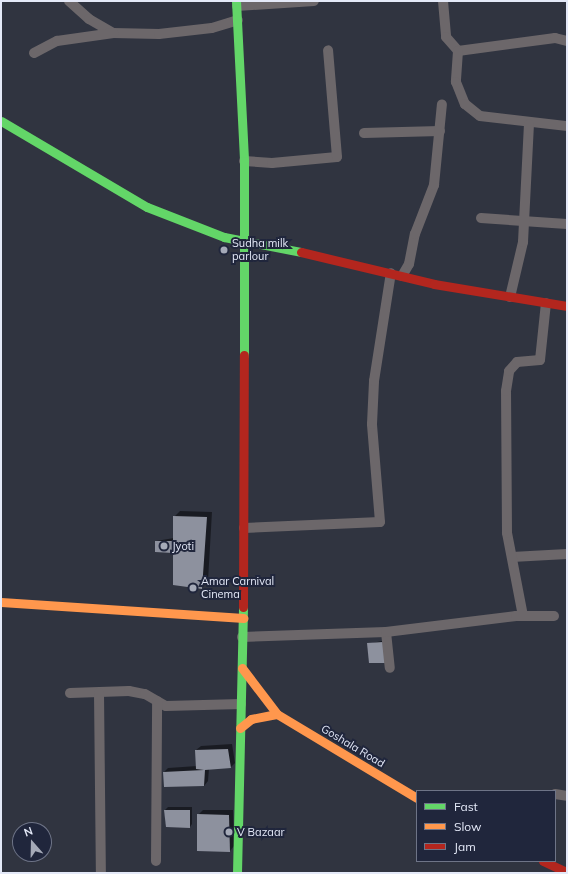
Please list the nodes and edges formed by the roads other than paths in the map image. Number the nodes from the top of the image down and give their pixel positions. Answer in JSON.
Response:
{"nodes":[{"id":1,"x":69,"y":1,"type":"edge"},
{"id":2,"x":314,"y":1,"type":"edge"},
{"id":3,"x":443,"y":1,"type":"edge"},
{"id":4,"x":236,"y":4,"type":"edge"},
{"id":5,"x":238,"y":20,"type":"junction"},
{"id":6,"x":113,"y":33,"type":"junction"},
{"id":7,"x":567,"y":41,"type":"edge"},
{"id":8,"x":328,"y":50,"type":"dead end"},
{"id":9,"x":458,"y":51,"type":"junction"},
{"id":10,"x":34,"y":53,"type":"dead end"},
{"id":11,"x":442,"y":104,"type":"dead end"},
{"id":12,"x":1,"y":121,"type":"edge"},
{"id":13,"x":529,"y":124,"type":"junction"},
{"id":14,"x":567,"y":126,"type":"edge"},
{"id":15,"x":440,"y":131,"type":"junction"},
{"id":16,"x":364,"y":133,"type":"dead end"},
{"id":17,"x":244,"y":161,"type":"junction"},
{"id":18,"x":482,"y":218,"type":"dead end"},
{"id":19,"x":524,"y":222,"type":"junction"},
{"id":20,"x":567,"y":224,"type":"edge"},
{"id":21,"x":243,"y":243,"type":"junction"},
{"id":22,"x":391,"y":273,"type":"junction"},
{"id":23,"x":402,"y":276,"type":"junction"},
{"id":24,"x":510,"y":297,"type":"junction"},
{"id":25,"x":546,"y":303,"type":"junction"},
{"id":26,"x":567,"y":306,"type":"edge"},
{"id":27,"x":244,"y":528,"type":"junction"},
{"id":28,"x":567,"y":554,"type":"edge"},
{"id":29,"x":512,"y":556,"type":"junction"},
{"id":30,"x":1,"y":602,"type":"edge"},
{"id":31,"x":523,"y":616,"type":"junction"},
{"id":32,"x":554,"y":616,"type":"dead end"},
{"id":33,"x":243,"y":618,"type":"junction"},
{"id":34,"x":386,"y":632,"type":"junction"},
{"id":35,"x":242,"y":636,"type":"junction"},
{"id":36,"x":242,"y":668,"type":"junction"},
{"id":37,"x":390,"y":668,"type":"dead end"},
{"id":38,"x":70,"y":693,"type":"dead end"},
{"id":39,"x":98,"y":693,"type":"junction"},
{"id":40,"x":157,"y":701,"type":"junction"},
{"id":41,"x":241,"y":704,"type":"junction"},
{"id":42,"x":276,"y":714,"type":"junction"},
{"id":43,"x":240,"y":728,"type":"junction"},
{"id":44,"x":556,"y":794,"type":"edge"},
{"id":45,"x":567,"y":796,"type":"edge"},
{"id":46,"x":416,"y":797,"type":"edge"},
{"id":47,"x":156,"y":861,"type":"dead end"},
{"id":48,"x":545,"y":862,"type":"edge"},
{"id":49,"x":567,"y":872,"type":"edge"},
{"id":50,"x":101,"y":873,"type":"edge"},
{"id":51,"x":238,"y":873,"type":"edge"}],
"edges":[{"from":1,"to":6,"type":"street"},
{"from":2,"to":4,"type":"street"},
{"from":3,"to":9,"type":"street"},
{"from":4,"to":5,"type":"main road"},
{"from":5,"to":6,"type":"street"},
{"from":5,"to":17,"type":"main road"},
{"from":6,"to":10,"type":"street"},
{"from":7,"to":9,"type":"street"},
{"from":8,"to":17,"type":"street"},
{"from":9,"to":13,"type":"street"},
{"from":11,"to":15,"type":"street"},
{"from":12,"to":21,"type":"main road"},
{"from":13,"to":14,"type":"street"},
{"from":13,"to":19,"type":"street"},
{"from":15,"to":16,"type":"street"},
{"from":15,"to":23,"type":"street"},
{"from":17,"to":21,"type":"main road"},
{"from":18,"to":19,"type":"street"},
{"from":19,"to":20,"type":"street"},
{"from":19,"to":24,"type":"street"},
{"from":21,"to":22,"type":"main road"},
{"from":21,"to":27,"type":"main road"},
{"from":22,"to":23,"type":"main road"},
{"from":22,"to":27,"type":"street"},
{"from":23,"to":24,"type":"main road"},
{"from":24,"to":25,"type":"main road"},
{"from":25,"to":26,"type":"main road"},
{"from":25,"to":29,"type":"street"},
{"from":27,"to":33,"type":"main road"},
{"from":28,"to":29,"type":"street"},
{"from":29,"to":31,"type":"street"},
{"from":30,"to":33,"type":"main road"},
{"from":31,"to":32,"type":"street"},
{"from":31,"to":34,"type":"street"},
{"from":33,"to":35,"type":"main road"},
{"from":34,"to":35,"type":"street"},
{"from":34,"to":37,"type":"street"},
{"from":35,"to":36,"type":"main road"},
{"from":36,"to":41,"type":"main road"},
{"from":36,"to":42,"type":"main road"},
{"from":38,"to":39,"type":"street"},
{"from":39,"to":40,"type":"street"},
{"from":39,"to":50,"type":"street"},
{"from":40,"to":41,"type":"street"},
{"from":40,"to":47,"type":"street"},
{"from":41,"to":43,"type":"main road"},
{"from":42,"to":43,"type":"main road"},
{"from":42,"to":46,"type":"main road","name":"Goshala Road"},
{"from":43,"to":51,"type":"main road"},
{"from":44,"to":45,"type":"street"},
{"from":48,"to":49,"type":"main road"}]}
